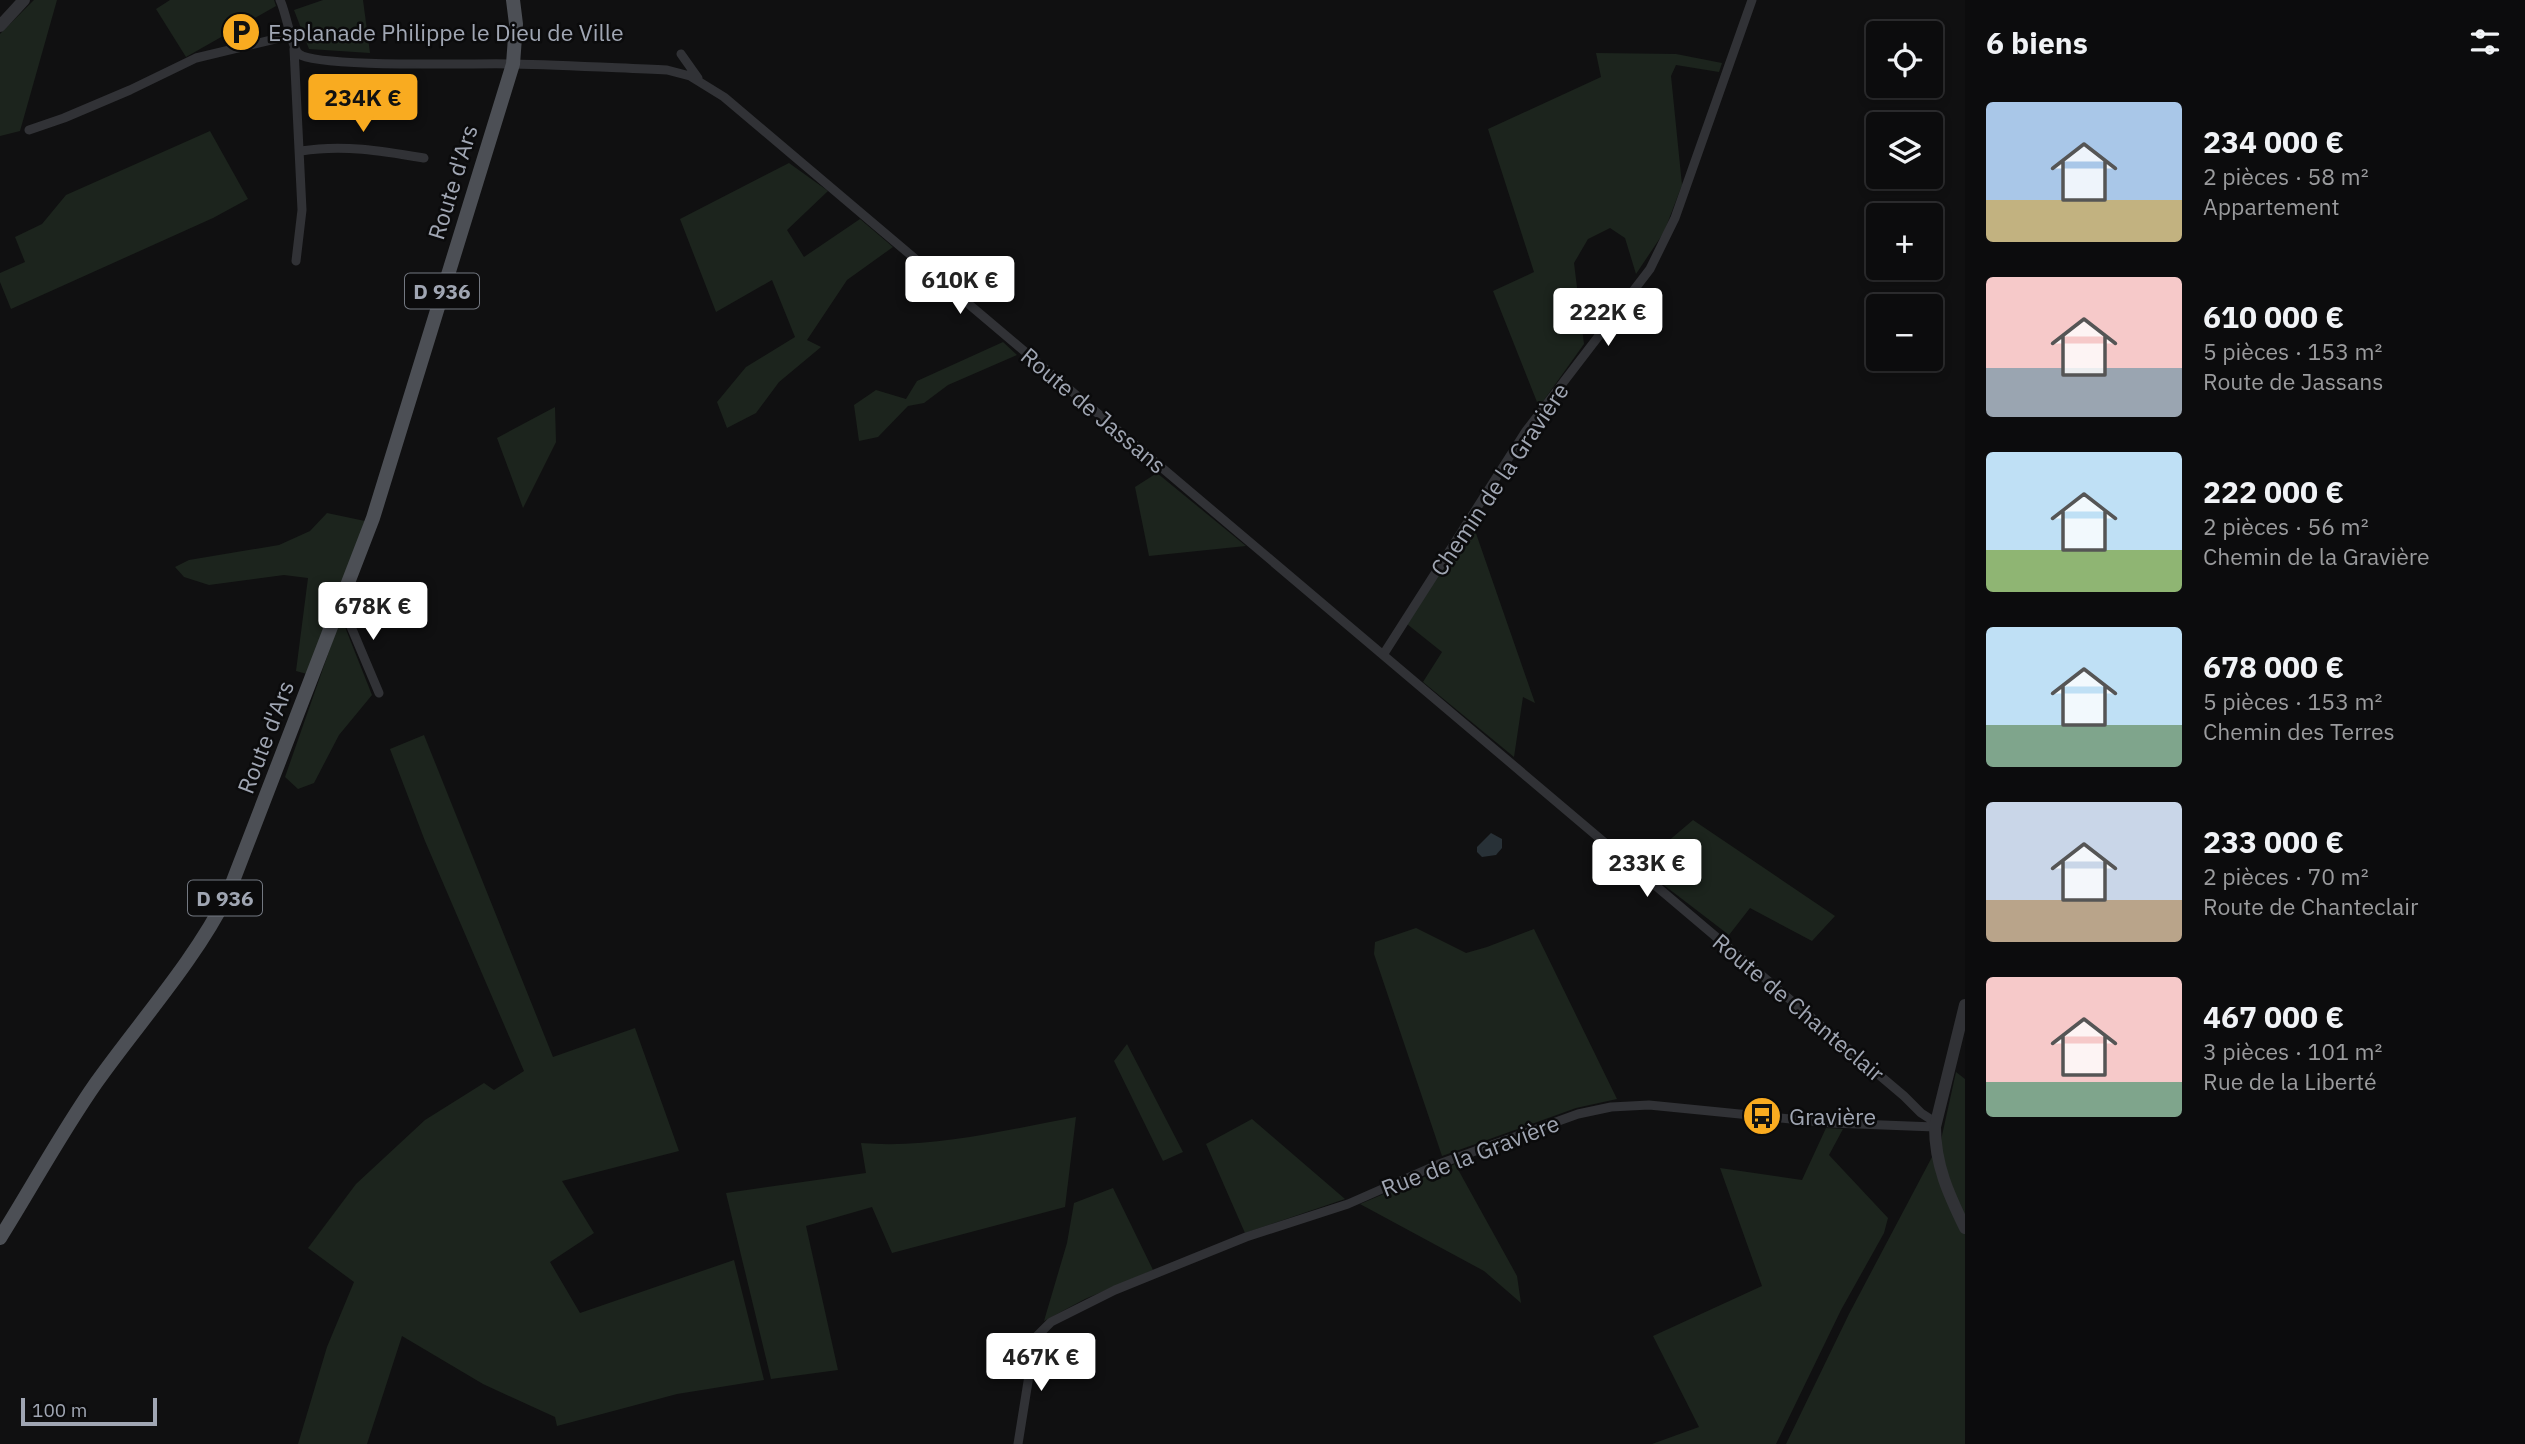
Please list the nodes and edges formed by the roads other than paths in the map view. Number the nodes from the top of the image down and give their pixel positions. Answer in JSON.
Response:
{"nodes":[{"id":1,"x":24,"y":0,"type":"edge"},
{"id":2,"x":280,"y":0,"type":"edge"},
{"id":3,"x":513,"y":0,"type":"edge"},
{"id":4,"x":1752,"y":0,"type":"edge"},
{"id":5,"x":0,"y":26,"type":"edge"},
{"id":6,"x":292,"y":35,"type":"junction"},
{"id":7,"x":294,"y":49,"type":"junction"},
{"id":8,"x":681,"y":54,"type":"dead end"},
{"id":9,"x":513,"y":64,"type":"junction"},
{"id":10,"x":703,"y":84,"type":"junction"},
{"id":11,"x":29,"y":130,"type":"dead end"},
{"id":12,"x":301,"y":151,"type":"junction"},
{"id":13,"x":424,"y":158,"type":"dead end"},
{"id":14,"x":296,"y":261,"type":"dead end"},
{"id":15,"x":341,"y":603,"type":"junction"},
{"id":16,"x":1375,"y":648,"type":"joint"},
{"id":17,"x":1383,"y":656,"type":"junction"},
{"id":18,"x":379,"y":693,"type":"dead end"},
{"id":19,"x":1965,"y":1005,"type":"edge"},
{"id":20,"x":1935,"y":1125,"type":"junction"},
{"id":21,"x":1965,"y":1228,"type":"edge"},
{"id":22,"x":0,"y":1238,"type":"edge"},
{"id":23,"x":1018,"y":1444,"type":"edge"}],
"edges":[{"from":1,"to":5,"type":"street"},
{"from":2,"to":6,"type":"street"},
{"from":3,"to":9,"type":"main road","name":"Route d'Ars","number":"D 936"},
{"from":4,"to":17,"type":"street","name":"Chemin de la Gravière"},
{"from":6,"to":7,"type":"street"},
{"from":6,"to":11,"type":"street"},
{"from":7,"to":9,"type":"street","name":"Route de Jassans"},
{"from":7,"to":12,"type":"street"},
{"from":8,"to":10,"type":"street"},
{"from":9,"to":10,"type":"street","name":"Route de Jassans"},
{"from":9,"to":15,"type":"main road","name":"Route d'Ars","number":"D 936"},
{"from":10,"to":16,"type":"street","name":"Route de Jassans"},
{"from":12,"to":13,"type":"street"},
{"from":12,"to":14,"type":"street"},
{"from":15,"to":18,"type":"street"},
{"from":15,"to":22,"type":"main road","name":"Route d'Ars","number":"D 936"},
{"from":16,"to":17,"type":"street","name":"Route de Chanteclair"},
{"from":17,"to":20,"type":"street","name":"Route de Chanteclair"},
{"from":19,"to":20,"type":"street"},
{"from":20,"to":21,"type":"street"},
{"from":20,"to":23,"type":"street","name":"Rue de la Gravière"}]}
